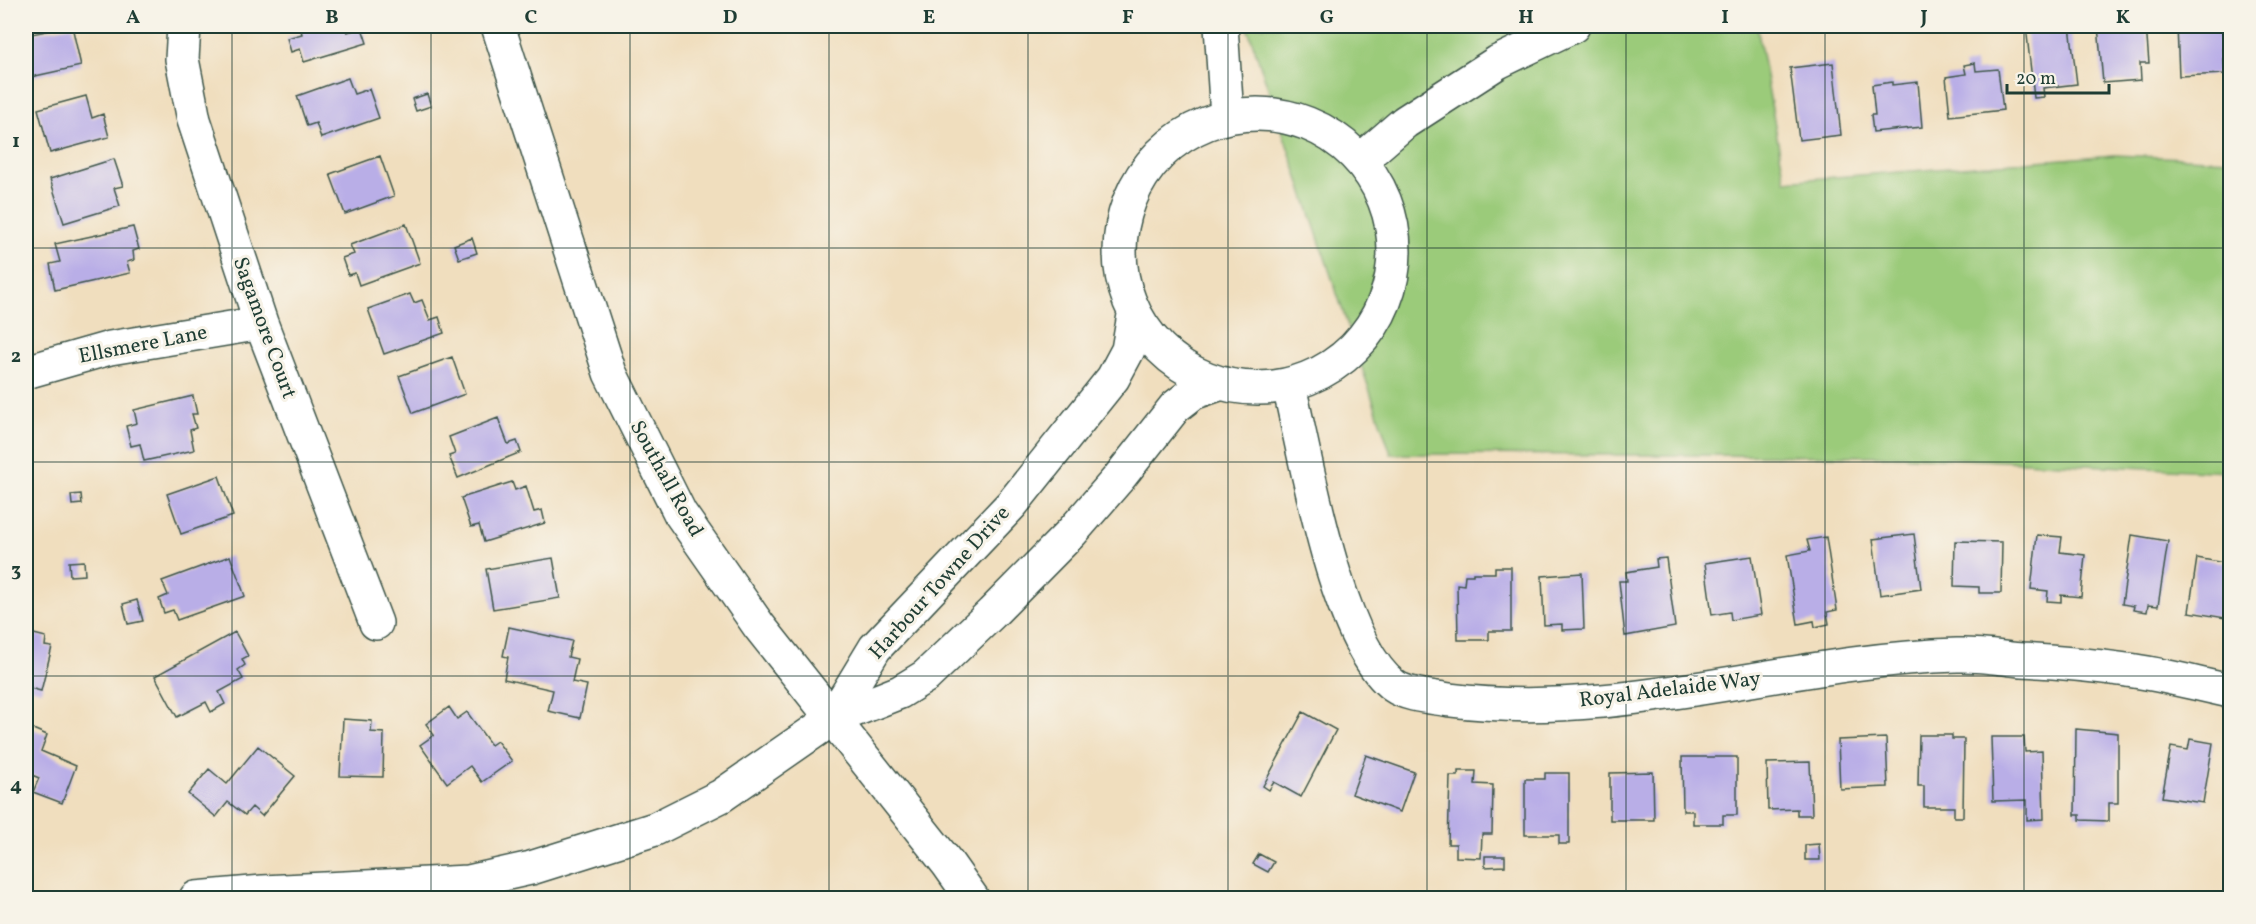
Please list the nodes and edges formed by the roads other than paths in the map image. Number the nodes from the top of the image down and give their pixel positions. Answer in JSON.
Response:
{"nodes":[{"id":1,"x":184,"y":26,"type":"edge"},
{"id":2,"x":498,"y":26,"type":"edge"},
{"id":3,"x":1221,"y":26,"type":"edge"},
{"id":4,"x":1573,"y":26,"type":"edge"},
{"id":5,"x":1227,"y":117,"type":"junction"},
{"id":6,"x":1360,"y":160,"type":"junction"},
{"id":7,"x":1134,"y":315,"type":"junction"},
{"id":8,"x":261,"y":323,"type":"junction"},
{"id":9,"x":26,"y":372,"type":"edge"},
{"id":10,"x":1219,"y":384,"type":"junction"},
{"id":11,"x":1289,"y":386,"type":"junction"},
{"id":12,"x":376,"y":622,"type":"dead end"},
{"id":13,"x":2230,"y":691,"type":"edge"},
{"id":14,"x":832,"y":719,"type":"junction"},
{"id":15,"x":426,"y":892,"type":"edge"},
{"id":16,"x":196,"y":898,"type":"edge"},
{"id":17,"x":972,"y":898,"type":"edge"}],
"edges":[{"from":1,"to":8,"type":"street","name":"Sagamore Court"},
{"from":2,"to":14,"type":"street","name":"Southall Road"},
{"from":3,"to":5,"type":"street"},
{"from":4,"to":6,"type":"street"},
{"from":5,"to":6,"type":"street","name":"Harbour Towne Drive"},
{"from":5,"to":7,"type":"street","name":"Harbour Towne Drive"},
{"from":6,"to":11,"type":"street","name":"Harbour Towne Drive"},
{"from":7,"to":10,"type":"street","name":"Harbour Towne Drive"},
{"from":7,"to":14,"type":"street","name":"Harbour Towne Drive"},
{"from":8,"to":9,"type":"street","name":"Ellsmere Lane"},
{"from":8,"to":12,"type":"street","name":"Sagamore Court"},
{"from":10,"to":11,"type":"street","name":"Harbour Towne Drive"},
{"from":10,"to":14,"type":"street","name":"Harbour Towne Drive"},
{"from":11,"to":13,"type":"street","name":"Royal Adelaide Way"},
{"from":14,"to":15,"type":"street"},
{"from":14,"to":17,"type":"street","name":"Southall Road"},
{"from":15,"to":16,"type":"street"}]}
